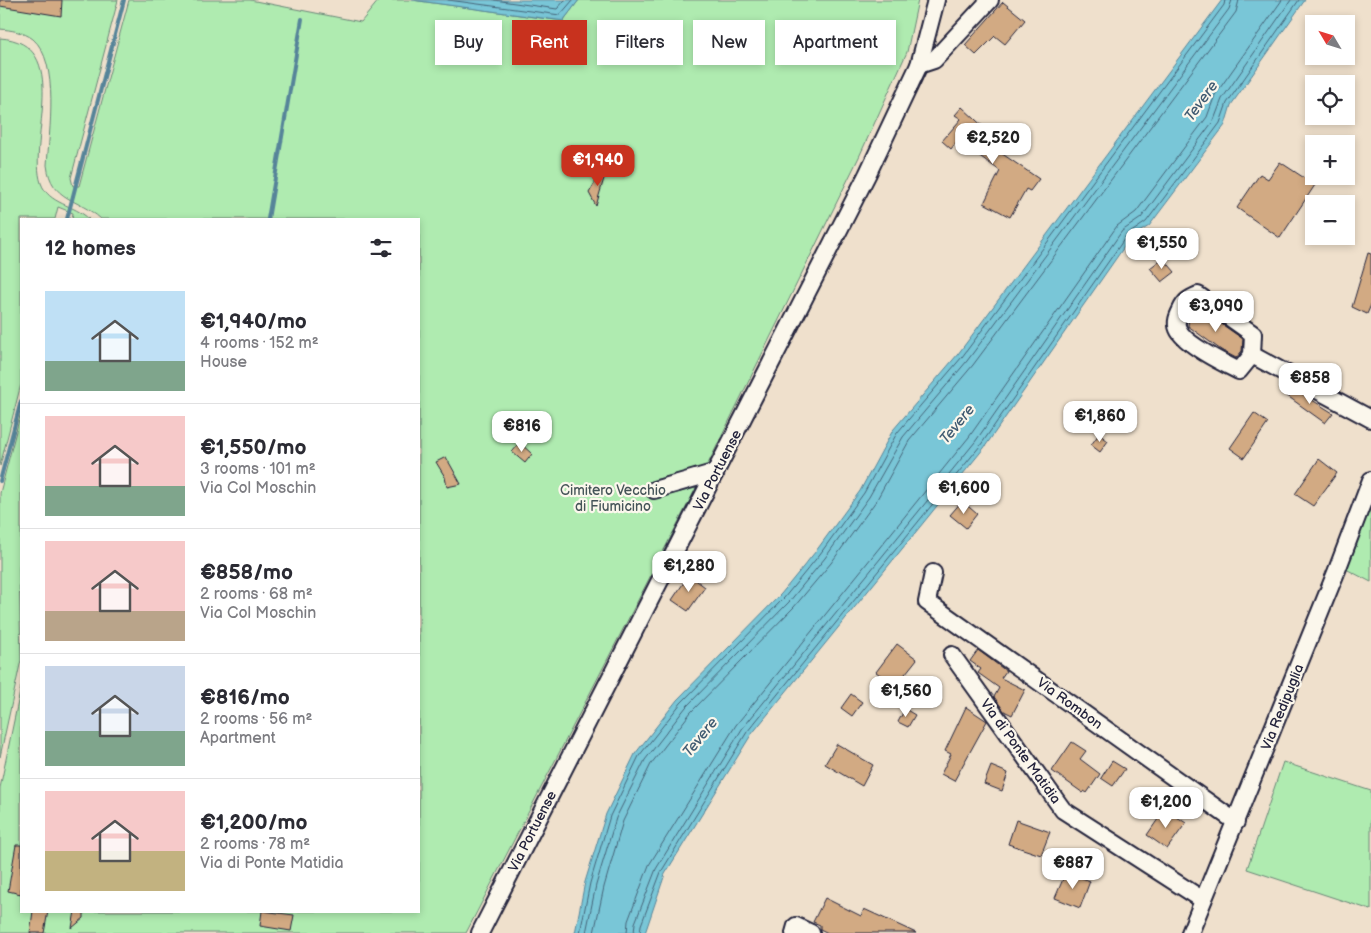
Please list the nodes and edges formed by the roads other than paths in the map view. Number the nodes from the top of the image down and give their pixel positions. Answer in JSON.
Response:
{"nodes":[{"id":1,"x":936,"y":0,"type":"edge"},
{"id":2,"x":990,"y":0,"type":"edge"},
{"id":3,"x":919,"y":65,"type":"junction"},
{"id":4,"x":1252,"y":355,"type":"junction"},
{"id":5,"x":1371,"y":419,"type":"edge"},
{"id":6,"x":716,"y":472,"type":"junction"},
{"id":7,"x":1371,"y":480,"type":"edge"},
{"id":8,"x":654,"y":490,"type":"dead end"},
{"id":9,"x":1368,"y":496,"type":"edge"},
{"id":10,"x":933,"y":573,"type":"dead end"},
{"id":11,"x":952,"y":656,"type":"dead end"},
{"id":12,"x":1236,"y":822,"type":"junction"},
{"id":13,"x":1203,"y":900,"type":"junction"},
{"id":14,"x":480,"y":933,"type":"edge"},
{"id":15,"x":794,"y":933,"type":"edge"},
{"id":16,"x":812,"y":933,"type":"edge"},
{"id":17,"x":1190,"y":933,"type":"edge"}],
"edges":[{"from":1,"to":3,"type":"street","name":"Via Portuense"},
{"from":2,"to":3,"type":"street"},
{"from":3,"to":6,"type":"street","name":"Via Portuense"},
{"from":4,"to":4,"type":"street"},
{"from":4,"to":5,"type":"street"},
{"from":6,"to":8,"type":"street"},
{"from":6,"to":14,"type":"street","name":"Via Portuense"},
{"from":7,"to":9,"type":"street","name":"Via Redipuglia"},
{"from":9,"to":12,"type":"street","name":"Via Redipuglia"},
{"from":10,"to":12,"type":"street","name":"Via Rombon"},
{"from":11,"to":13,"type":"street","name":"Via di Ponte Matidia"},
{"from":12,"to":13,"type":"street","name":"Via Redipuglia"},
{"from":13,"to":17,"type":"street","name":"Via Redipuglia"},
{"from":15,"to":16,"type":"street"}]}
